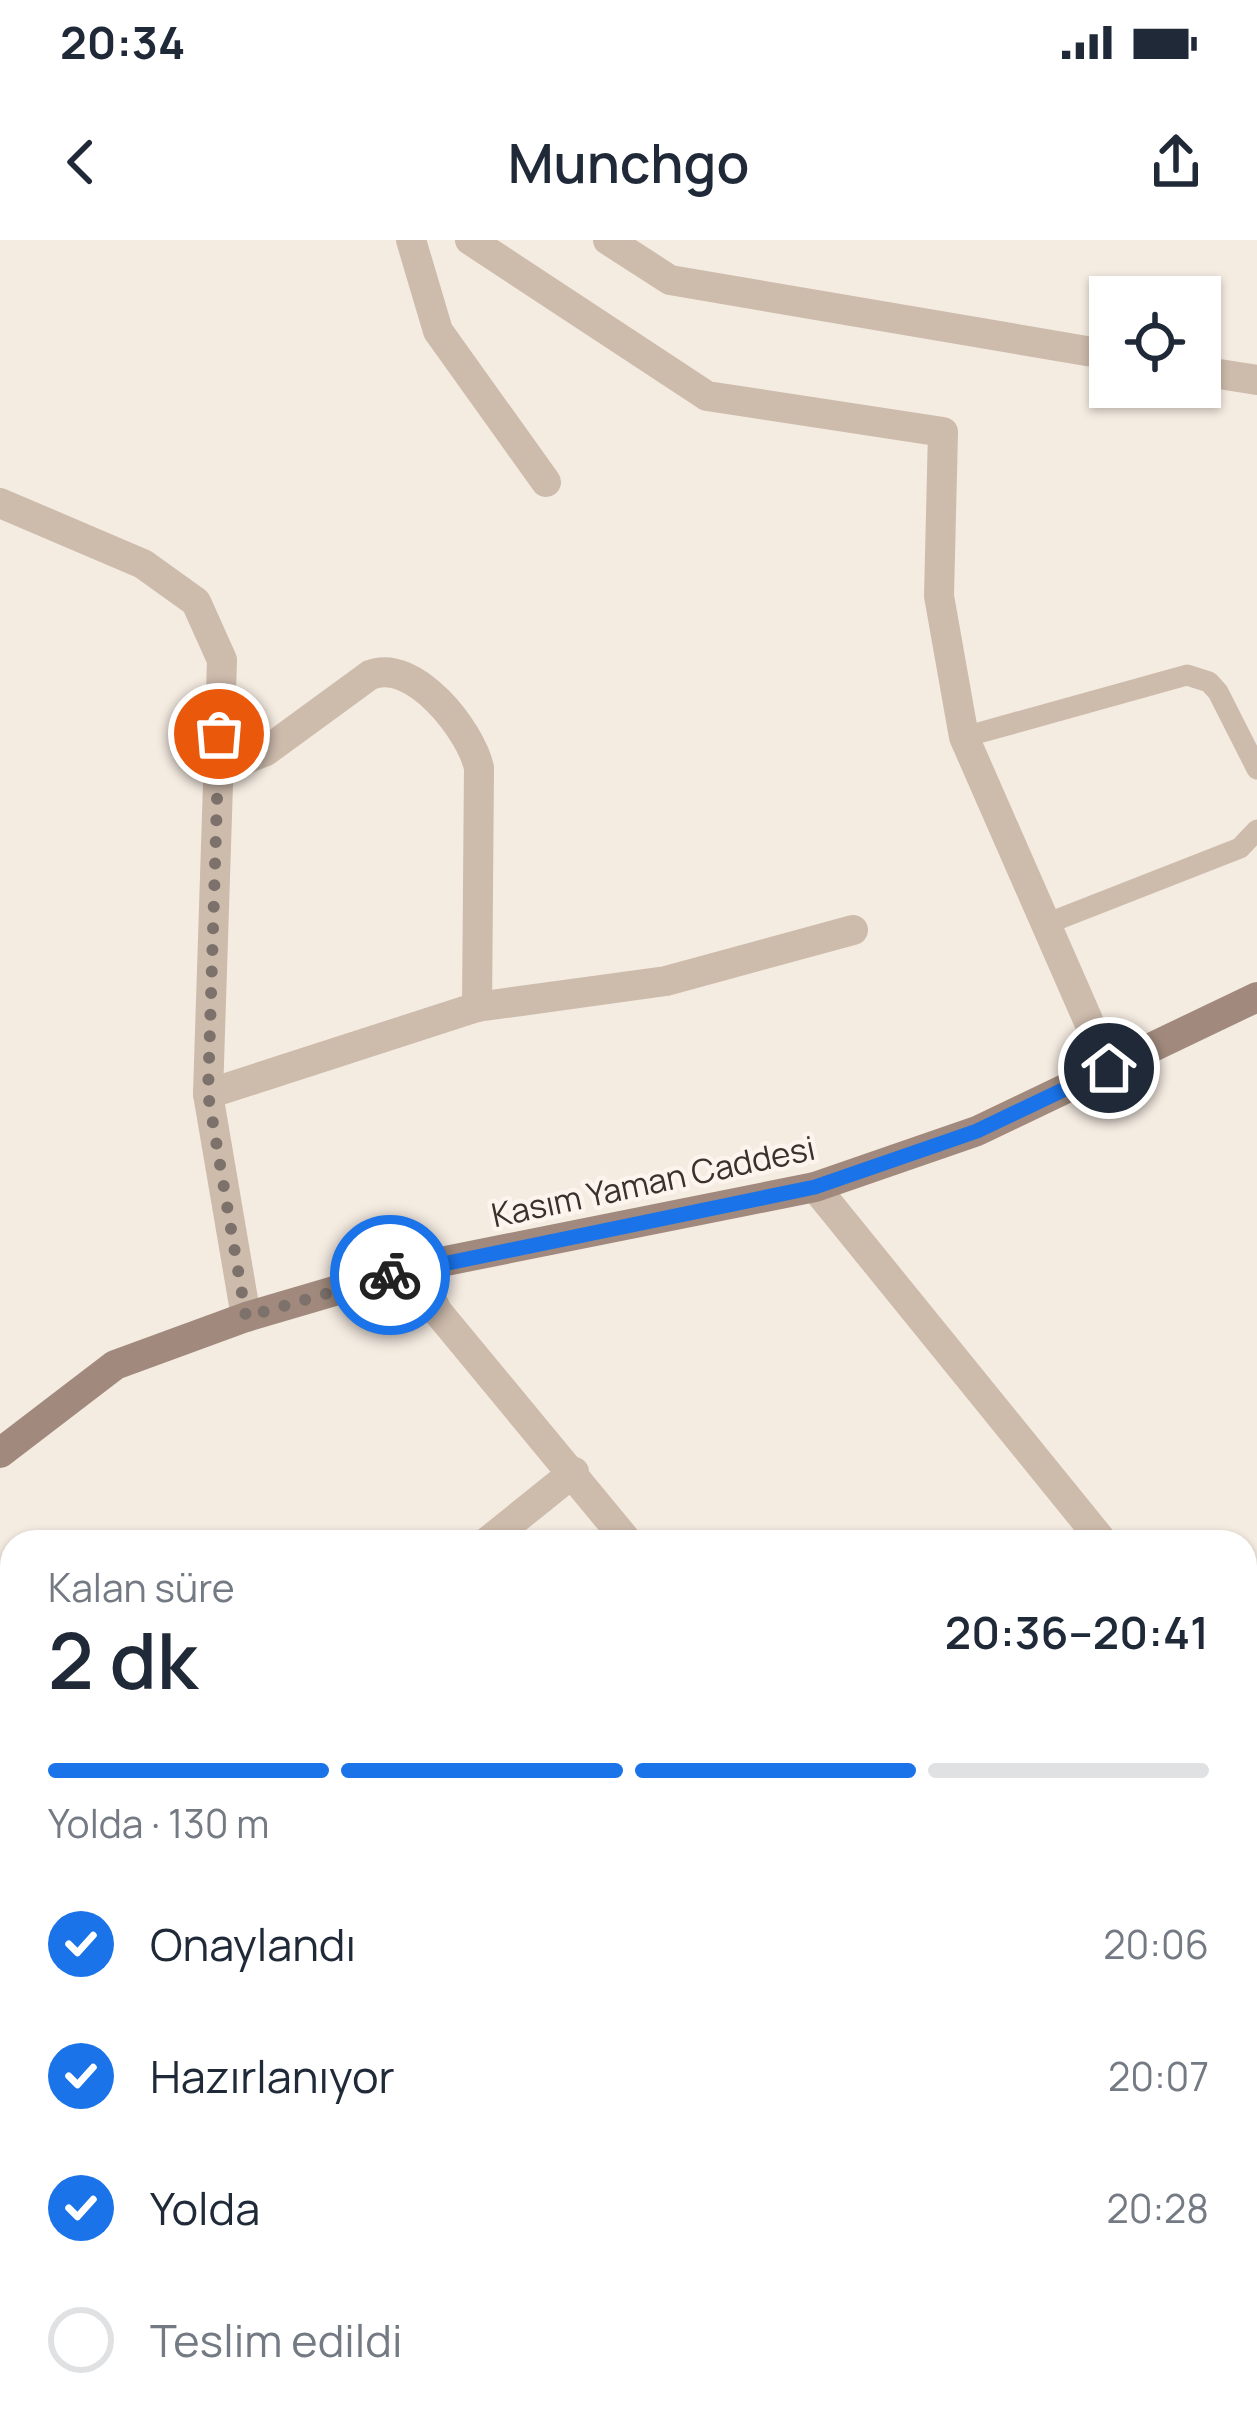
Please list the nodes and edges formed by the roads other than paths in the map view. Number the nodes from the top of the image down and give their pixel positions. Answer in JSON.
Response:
{"nodes":[{"id":1,"x":411,"y":240,"type":"edge"},
{"id":2,"x":470,"y":240,"type":"edge"},
{"id":3,"x":608,"y":240,"type":"edge"},
{"id":4,"x":1089,"y":351,"type":"edge"},
{"id":5,"x":1221,"y":374,"type":"edge"},
{"id":6,"x":1257,"y":380,"type":"edge"},
{"id":7,"x":546,"y":482,"type":"dead end"},
{"id":8,"x":0,"y":503,"type":"edge"},
{"id":9,"x":964,"y":737,"type":"junction"},
{"id":10,"x":1257,"y":769,"type":"edge"},
{"id":11,"x":218,"y":771,"type":"junction"},
{"id":12,"x":1257,"y":830,"type":"edge"},
{"id":13,"x":1046,"y":924,"type":"junction"},
{"id":14,"x":853,"y":930,"type":"dead end"},
{"id":15,"x":1257,"y":998,"type":"edge"},
{"id":16,"x":477,"y":1007,"type":"junction"},
{"id":17,"x":1109,"y":1068,"type":"junction"},
{"id":18,"x":208,"y":1094,"type":"junction"},
{"id":19,"x":815,"y":1187,"type":"junction"},
{"id":20,"x":416,"y":1267,"type":"junction"},
{"id":21,"x":246,"y":1317,"type":"junction"},
{"id":22,"x":0,"y":1454,"type":"edge"},
{"id":23,"x":574,"y":1472,"type":"junction"},
{"id":24,"x":502,"y":1530,"type":"edge"},
{"id":25,"x":619,"y":1530,"type":"edge"},
{"id":26,"x":1093,"y":1530,"type":"edge"}],
"edges":[{"from":1,"to":7,"type":"street"},
{"from":2,"to":9,"type":"street"},
{"from":3,"to":4,"type":"street"},
{"from":5,"to":6,"type":"street"},
{"from":8,"to":11,"type":"street"},
{"from":9,"to":10,"type":"lane"},
{"from":9,"to":13,"type":"street"},
{"from":11,"to":16,"type":"street"},
{"from":11,"to":18,"type":"street"},
{"from":12,"to":13,"type":"lane"},
{"from":13,"to":17,"type":"street"},
{"from":14,"to":16,"type":"street"},
{"from":15,"to":17,"type":"street","name":"Kasım Yaman Caddesi"},
{"from":16,"to":18,"type":"street"},
{"from":17,"to":19,"type":"street","name":"Kasım Yaman Caddesi"},
{"from":18,"to":21,"type":"street"},
{"from":19,"to":20,"type":"street","name":"Kasım Yaman Caddesi"},
{"from":19,"to":26,"type":"street"},
{"from":20,"to":21,"type":"street","name":"Kasım Yaman Caddesi"},
{"from":20,"to":23,"type":"street"},
{"from":21,"to":22,"type":"street","name":"Kasım Yaman Caddesi"},
{"from":23,"to":24,"type":"street"},
{"from":23,"to":25,"type":"street"}]}
